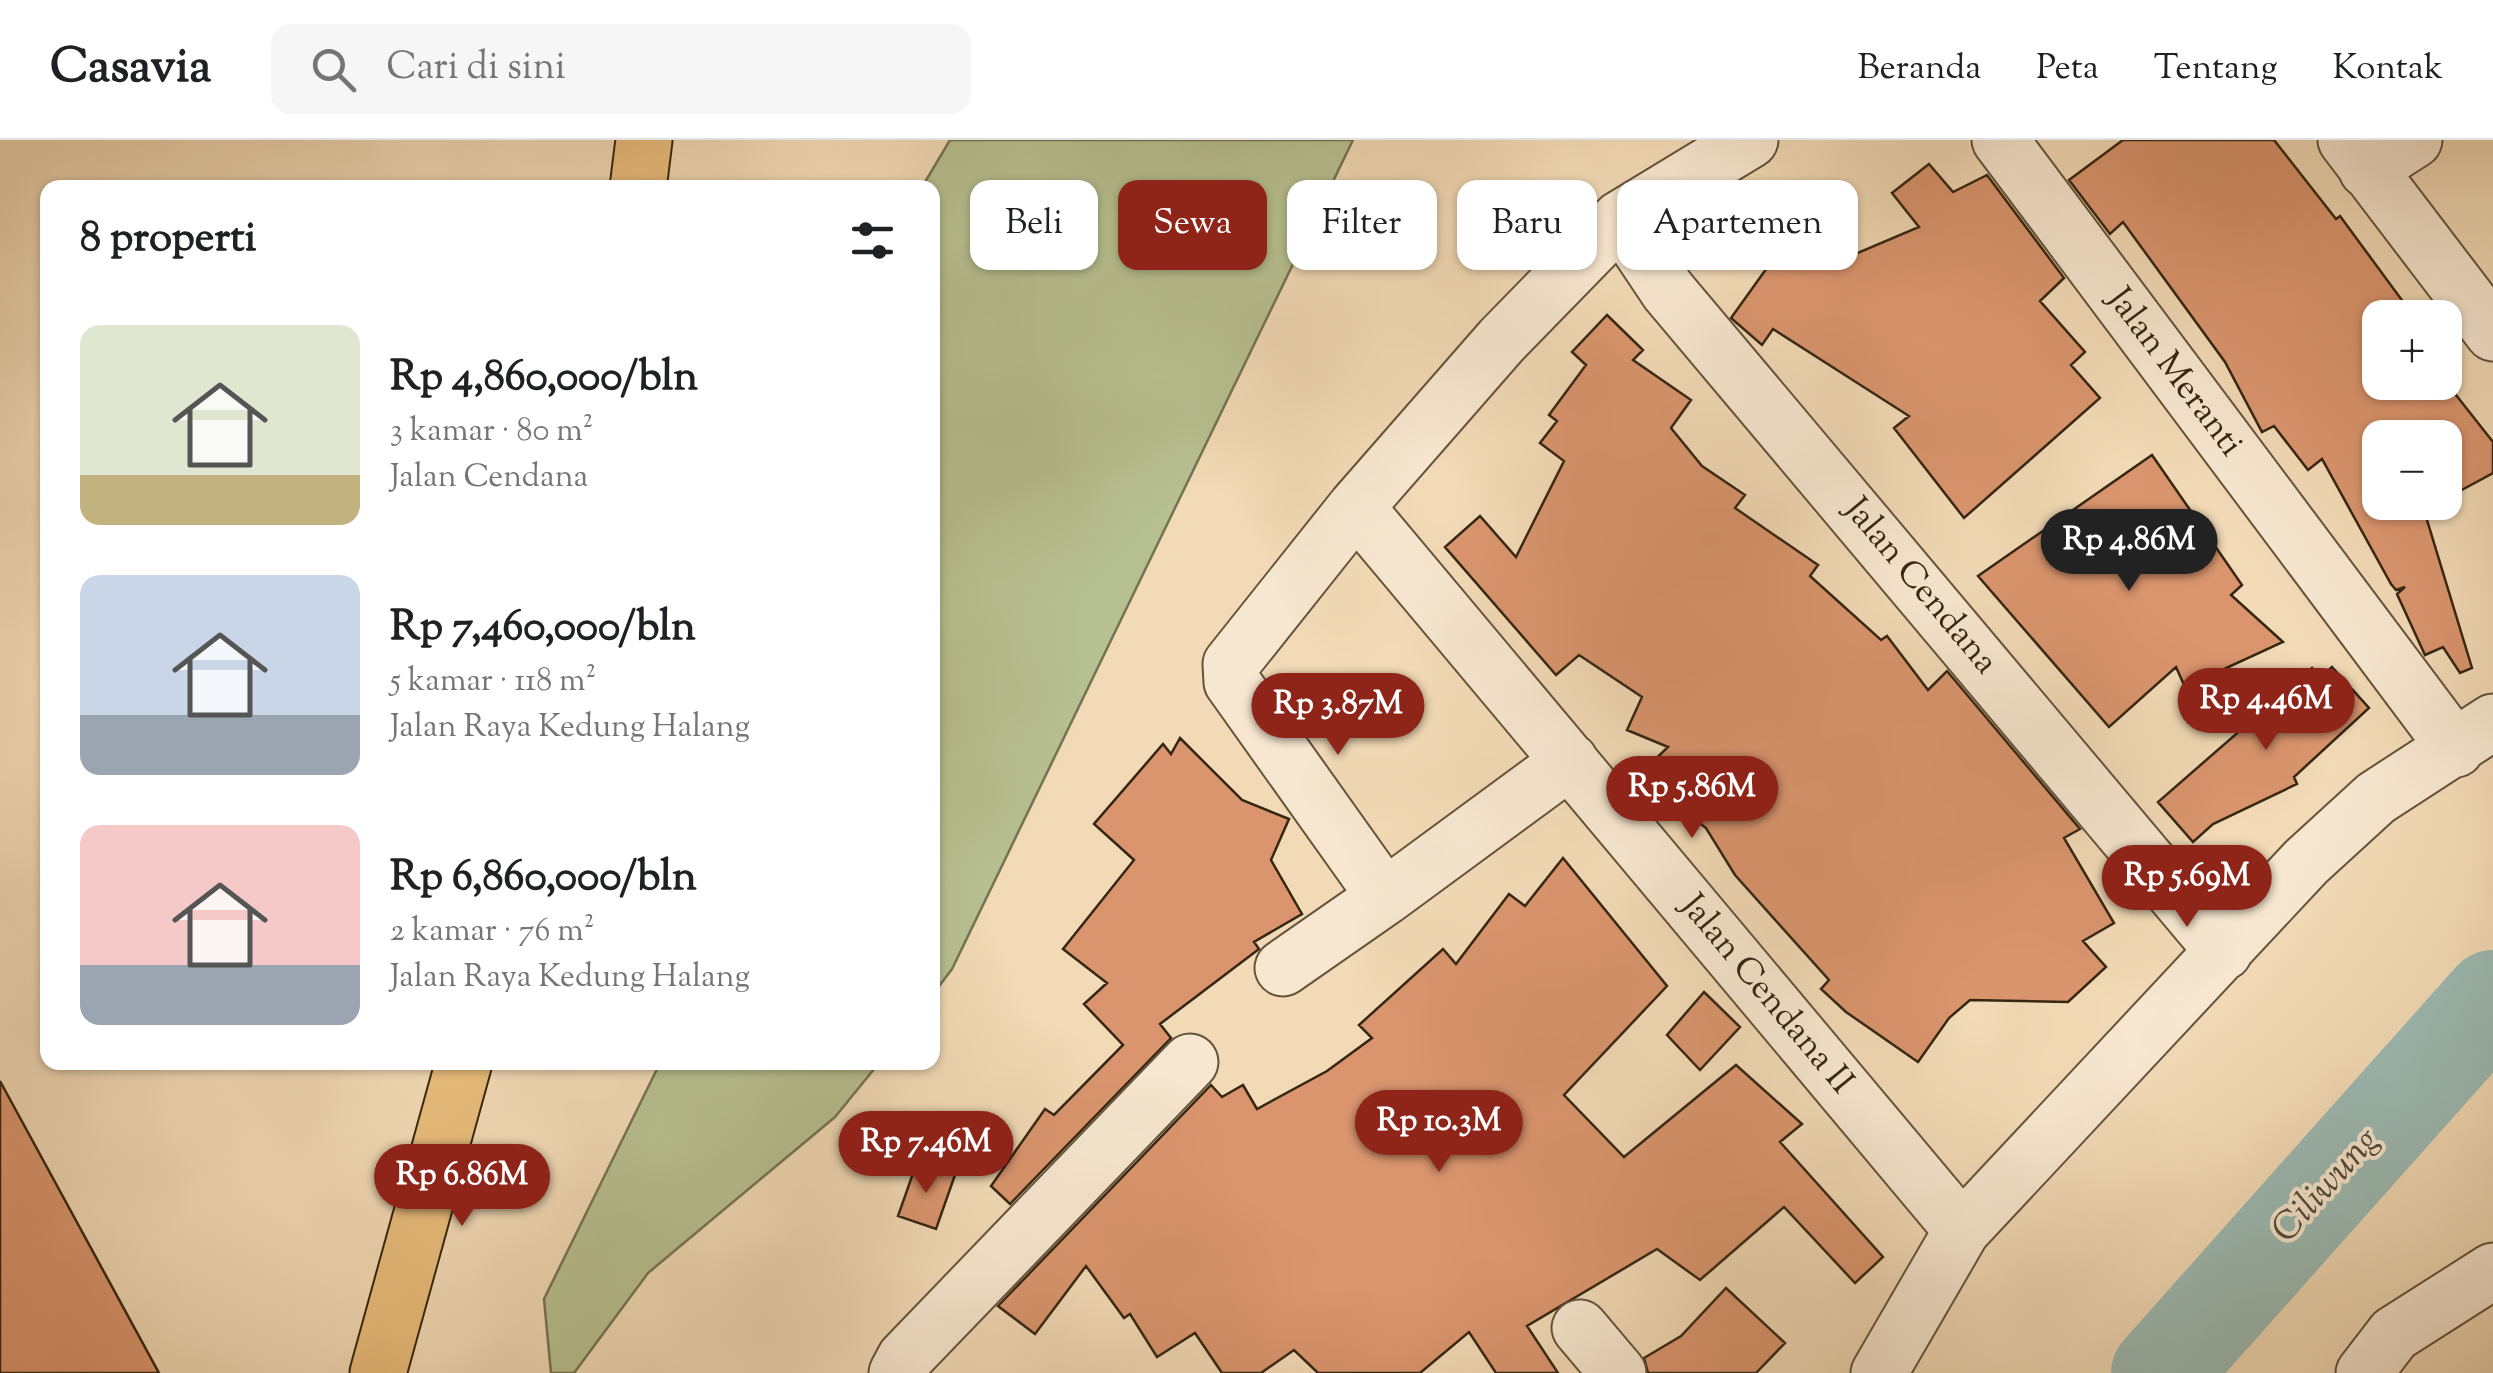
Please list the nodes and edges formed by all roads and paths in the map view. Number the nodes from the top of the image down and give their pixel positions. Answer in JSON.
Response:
{"nodes":[{"id":1,"x":644,"y":140,"type":"edge"},
{"id":2,"x":1750,"y":140,"type":"edge"},
{"id":3,"x":2000,"y":140,"type":"edge"},
{"id":4,"x":2414,"y":140,"type":"edge"},
{"id":5,"x":2357,"y":155,"type":"edge"},
{"id":6,"x":639,"y":180,"type":"edge"},
{"id":7,"x":1684,"y":180,"type":"edge"},
{"id":8,"x":1617,"y":222,"type":"edge"},
{"id":9,"x":1654,"y":270,"type":"edge"},
{"id":10,"x":2493,"y":333,"type":"edge"},
{"id":11,"x":1356,"y":507,"type":"junction"},
{"id":12,"x":2474,"y":736,"type":"edge"},
{"id":13,"x":1570,"y":761,"type":"junction"},
{"id":14,"x":1385,"y":897,"type":"junction"},
{"id":15,"x":2224,"y":952,"type":"junction"},
{"id":16,"x":1283,"y":968,"type":"dead end"},
{"id":17,"x":1190,"y":1062,"type":"dead end"},
{"id":18,"x":462,"y":1070,"type":"edge"},
{"id":19,"x":1962,"y":1230,"type":"junction"},
{"id":20,"x":2493,"y":1272,"type":"edge"},
{"id":21,"x":1580,"y":1328,"type":"dead end"},
{"id":22,"x":2392,"y":1360,"type":"edge"},
{"id":23,"x":378,"y":1373,"type":"edge"},
{"id":24,"x":898,"y":1373,"type":"edge"},
{"id":25,"x":1618,"y":1373,"type":"edge"},
{"id":26,"x":1879,"y":1373,"type":"edge"}],
"edges":[{"from":1,"to":6,"type":"main road"},
{"from":2,"to":7,"type":"street"},
{"from":3,"to":12,"type":"street","name":"Jalan Meranti"},
{"from":4,"to":5,"type":"street"},
{"from":5,"to":10,"type":"street"},
{"from":8,"to":11,"type":"street"},
{"from":9,"to":15,"type":"street","name":"Jalan Cendana"},
{"from":11,"to":13,"type":"street","name":"Jalan Cendana II"},
{"from":11,"to":14,"type":"street"},
{"from":12,"to":15,"type":"street"},
{"from":13,"to":14,"type":"street"},
{"from":13,"to":19,"type":"street","name":"Jalan Cendana II"},
{"from":14,"to":16,"type":"street"},
{"from":15,"to":19,"type":"street"},
{"from":17,"to":24,"type":"street"},
{"from":18,"to":23,"type":"main road"},
{"from":19,"to":26,"type":"street"},
{"from":20,"to":22,"type":"street"},
{"from":21,"to":25,"type":"street"}]}
